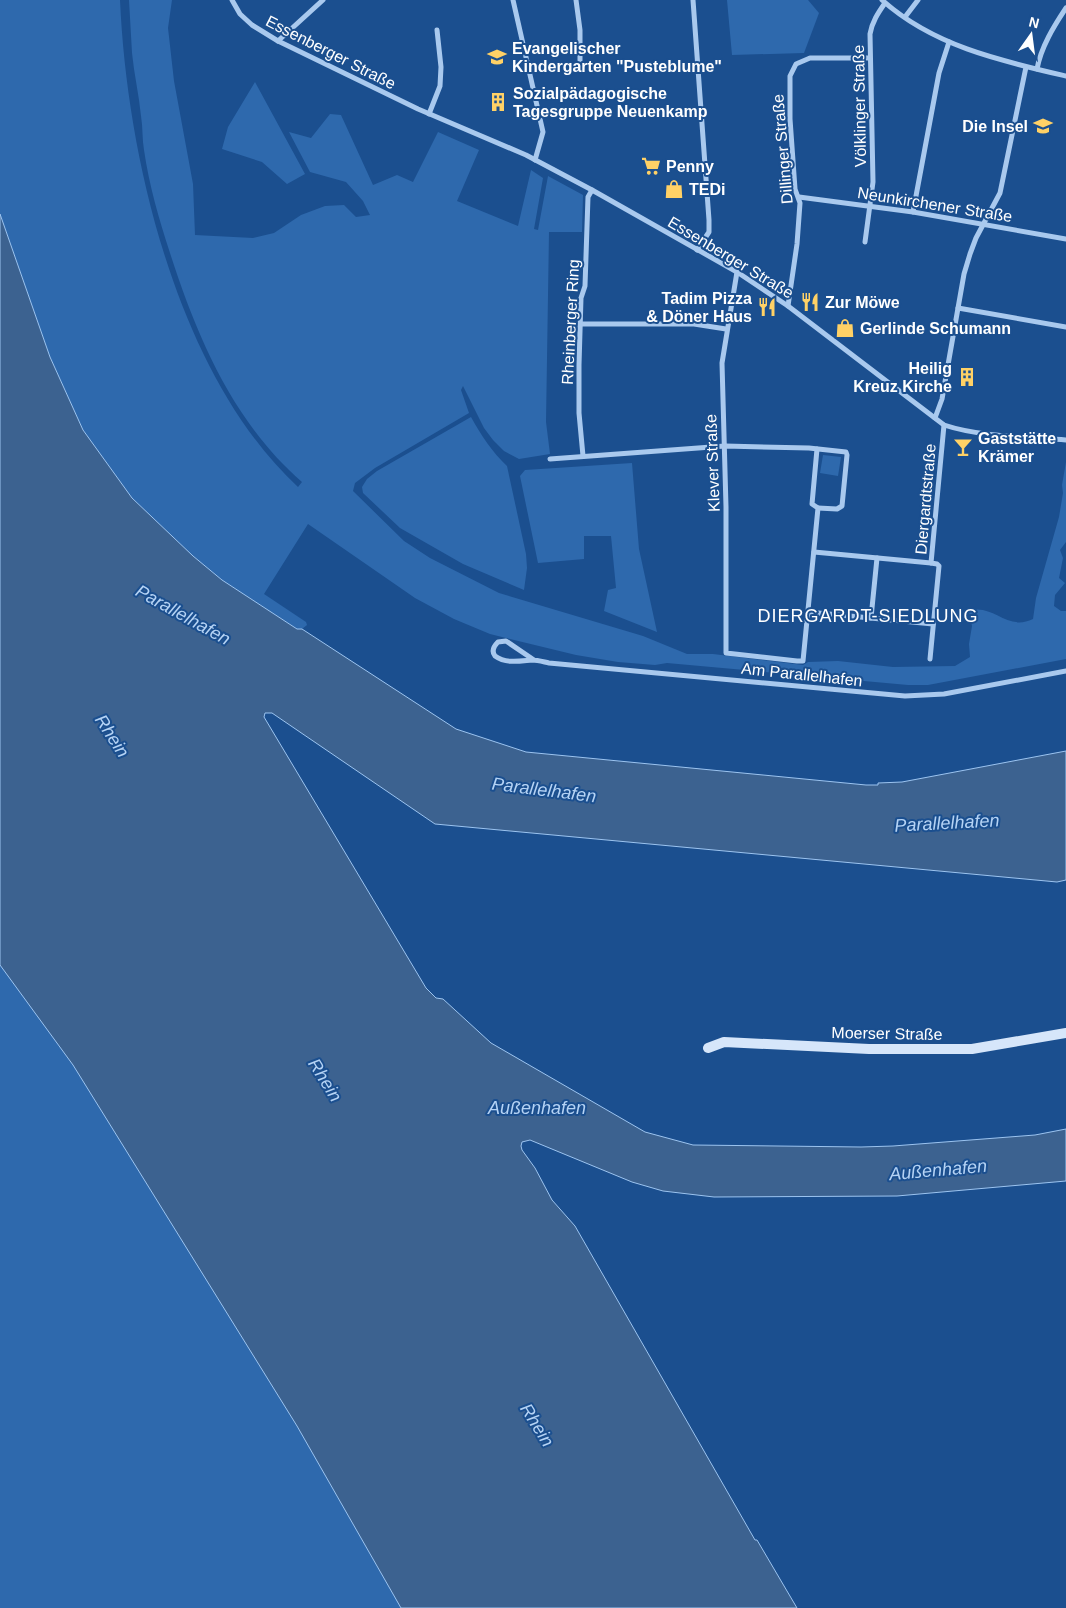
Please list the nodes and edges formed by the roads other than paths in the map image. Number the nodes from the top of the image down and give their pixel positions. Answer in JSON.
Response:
{"nodes":[{"id":1,"x":232,"y":0,"type":"edge"},
{"id":2,"x":323,"y":0,"type":"edge"},
{"id":3,"x":513,"y":0,"type":"edge"},
{"id":4,"x":576,"y":0,"type":"edge"},
{"id":5,"x":693,"y":0,"type":"edge"},
{"id":6,"x":918,"y":0,"type":"edge"},
{"id":7,"x":883,"y":1,"type":"edge"},
{"id":8,"x":1066,"y":8,"type":"edge"},
{"id":9,"x":905,"y":17,"type":"junction"},
{"id":10,"x":437,"y":30,"type":"dead end"},
{"id":11,"x":278,"y":41,"type":"junction"},
{"id":12,"x":949,"y":42,"type":"junction"},
{"id":13,"x":869,"y":58,"type":"junction"},
{"id":14,"x":580,"y":60,"type":"dead end"},
{"id":15,"x":1026,"y":67,"type":"junction"},
{"id":16,"x":1037,"y":69,"type":"junction"},
{"id":17,"x":1066,"y":76,"type":"edge"},
{"id":18,"x":429,"y":114,"type":"junction"},
{"id":19,"x":535,"y":160,"type":"junction"},
{"id":20,"x":592,"y":190,"type":"junction"},
{"id":21,"x":799,"y":197,"type":"junction"},
{"id":22,"x":870,"y":206,"type":"junction"},
{"id":23,"x":913,"y":212,"type":"junction"},
{"id":24,"x":984,"y":224,"type":"junction"},
{"id":25,"x":1066,"y":239,"type":"edge"},
{"id":26,"x":865,"y":242,"type":"dead end"},
{"id":27,"x":697,"y":250,"type":"junction"},
{"id":28,"x":736,"y":272,"type":"junction"},
{"id":29,"x":788,"y":306,"type":"junction"},
{"id":30,"x":958,"y":308,"type":"junction"},
{"id":31,"x":580,"y":324,"type":"junction"},
{"id":32,"x":1066,"y":327,"type":"edge"},
{"id":33,"x":726,"y":329,"type":"junction"},
{"id":34,"x":935,"y":418,"type":"junction"},
{"id":35,"x":944,"y":426,"type":"junction"},
{"id":36,"x":1066,"y":440,"type":"edge"},
{"id":37,"x":725,"y":446,"type":"junction"},
{"id":38,"x":817,"y":449,"type":"junction"},
{"id":39,"x":583,"y":456,"type":"junction"},
{"id":40,"x":550,"y":459,"type":"dead end"},
{"id":41,"x":818,"y":508,"type":"junction"},
{"id":42,"x":814,"y":552,"type":"junction"},
{"id":43,"x":877,"y":558,"type":"junction"},
{"id":44,"x":931,"y":562,"type":"junction"},
{"id":45,"x":808,"y":612,"type":"junction"},
{"id":46,"x":871,"y":618,"type":"junction"},
{"id":47,"x":933,"y":624,"type":"junction"},
{"id":48,"x":930,"y":659,"type":"dead end"},
{"id":49,"x":534,"y":660,"type":"junction"},
{"id":50,"x":1066,"y":671,"type":"edge"},
{"id":51,"x":1066,"y":1033,"type":"edge"},
{"id":52,"x":708,"y":1048,"type":"dead end"}],
"edges":[{"from":1,"to":11,"type":"street","name":"Essenberger Straße"},
{"from":2,"to":11,"type":"street"},
{"from":3,"to":19,"type":"street"},
{"from":4,"to":14,"type":"street"},
{"from":5,"to":27,"type":"street"},
{"from":6,"to":9,"type":"street"},
{"from":7,"to":9,"type":"street"},
{"from":7,"to":13,"type":"street","name":"Völklinger Straße"},
{"from":8,"to":16,"type":"street"},
{"from":9,"to":12,"type":"street"},
{"from":10,"to":18,"type":"street"},
{"from":11,"to":18,"type":"street","name":"Essenberger Straße"},
{"from":12,"to":15,"type":"street"},
{"from":12,"to":23,"type":"street"},
{"from":13,"to":21,"type":"street","name":"Dillinger Straße"},
{"from":13,"to":22,"type":"street","name":"Völklinger Straße"},
{"from":15,"to":16,"type":"street"},
{"from":15,"to":24,"type":"street"},
{"from":16,"to":17,"type":"street"},
{"from":18,"to":19,"type":"street","name":"Essenberger Straße"},
{"from":19,"to":20,"type":"street","name":"Essenberger Straße"},
{"from":20,"to":27,"type":"street","name":"Essenberger Straße"},
{"from":20,"to":31,"type":"street","name":"Rheinberger Ring"},
{"from":21,"to":22,"type":"street","name":"Neunkirchener Straße"},
{"from":21,"to":29,"type":"street","name":"Dillinger Straße"},
{"from":22,"to":23,"type":"street","name":"Neunkirchener Straße"},
{"from":22,"to":26,"type":"street","name":"Völklinger Straße"},
{"from":23,"to":24,"type":"street","name":"Neunkirchener Straße"},
{"from":24,"to":25,"type":"street","name":"Neunkirchener Straße"},
{"from":24,"to":30,"type":"street"},
{"from":27,"to":28,"type":"street","name":"Essenberger Straße"},
{"from":28,"to":29,"type":"street","name":"Essenberger Straße"},
{"from":28,"to":33,"type":"street","name":"Klever Straße"},
{"from":29,"to":34,"type":"street","name":"Essenberger Straße"},
{"from":30,"to":32,"type":"street"},
{"from":30,"to":34,"type":"street"},
{"from":31,"to":33,"type":"street"},
{"from":31,"to":39,"type":"street","name":"Rheinberger Ring"},
{"from":33,"to":37,"type":"street","name":"Klever Straße"},
{"from":34,"to":35,"type":"street","name":"Essenberger Straße"},
{"from":35,"to":36,"type":"street","name":"Essenberger Straße"},
{"from":35,"to":44,"type":"street","name":"Diergardtstraße"},
{"from":37,"to":38,"type":"street"},
{"from":37,"to":39,"type":"street"},
{"from":37,"to":45,"type":"street","name":"Klever Straße"},
{"from":38,"to":41,"type":"street"},
{"from":38,"to":41,"type":"street"},
{"from":39,"to":40,"type":"street"},
{"from":41,"to":42,"type":"street"},
{"from":42,"to":43,"type":"street"},
{"from":42,"to":45,"type":"street"},
{"from":43,"to":44,"type":"street"},
{"from":43,"to":46,"type":"street"},
{"from":44,"to":47,"type":"street","name":"Diergardtstraße"},
{"from":45,"to":46,"type":"street"},
{"from":46,"to":47,"type":"street"},
{"from":47,"to":48,"type":"street","name":"Diergardtstraße"},
{"from":49,"to":49,"type":"street","name":"Am Parallelhafen"},
{"from":49,"to":50,"type":"street","name":"Am Parallelhafen"},
{"from":51,"to":52,"type":"street","name":"Moerser Straße"}]}
